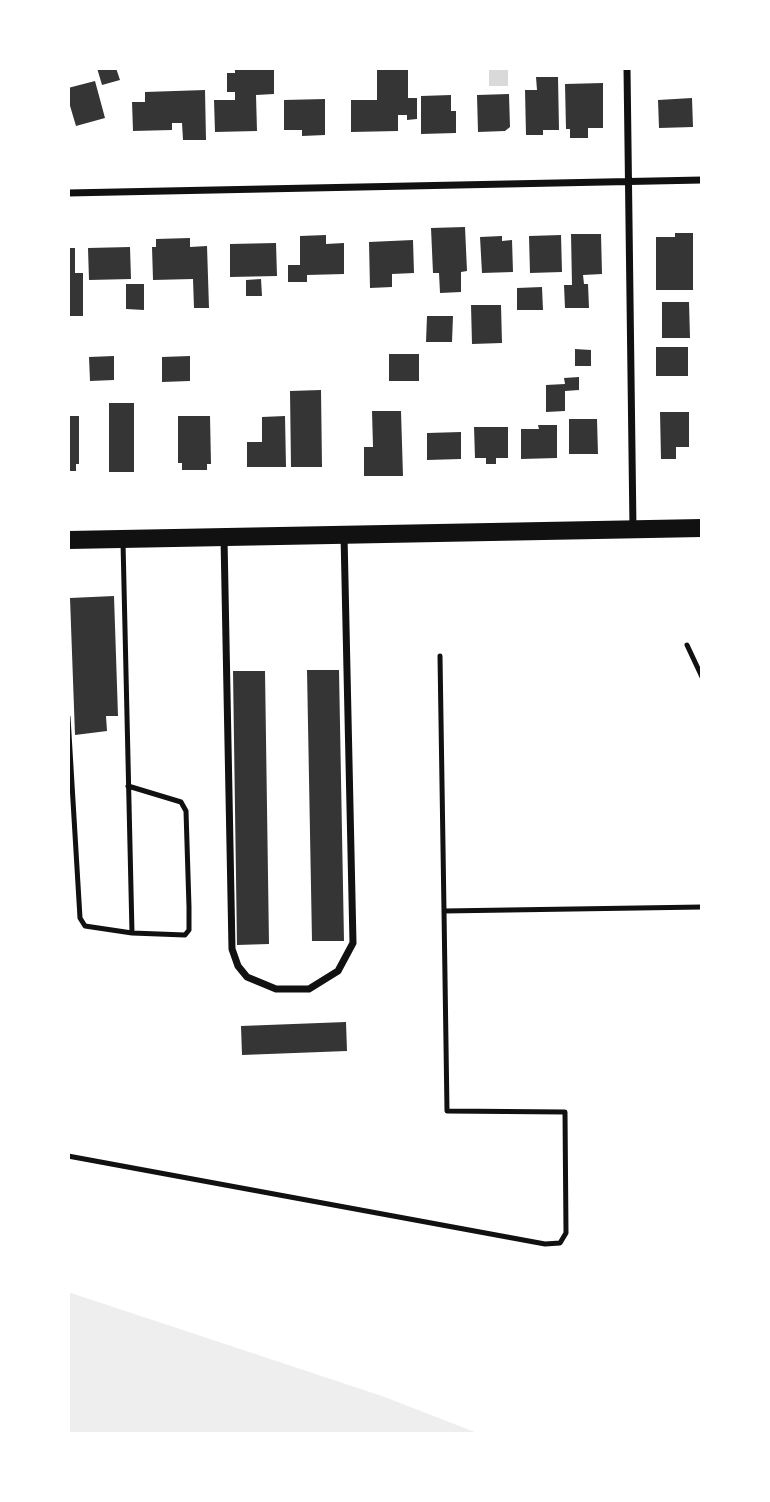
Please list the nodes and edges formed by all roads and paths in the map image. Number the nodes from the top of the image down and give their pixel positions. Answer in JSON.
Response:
{"nodes":[{"id":1,"x":627,"y":68,"type":"edge"},
{"id":2,"x":702,"y":180,"type":"edge"},
{"id":3,"x":629,"y":181,"type":"junction"},
{"id":4,"x":68,"y":193,"type":"edge"},
{"id":5,"x":702,"y":528,"type":"edge"},
{"id":6,"x":633,"y":529,"type":"junction"},
{"id":7,"x":344,"y":534,"type":"junction"},
{"id":8,"x":224,"y":537,"type":"junction"},
{"id":9,"x":123,"y":539,"type":"junction"},
{"id":10,"x":68,"y":540,"type":"edge"},
{"id":11,"x":687,"y":645,"type":"dead end"},
{"id":12,"x":440,"y":656,"type":"dead end"},
{"id":13,"x":702,"y":677,"type":"edge"},
{"id":14,"x":68,"y":717,"type":"edge"},
{"id":15,"x":128,"y":786,"type":"junction"},
{"id":16,"x":702,"y":907,"type":"edge"},
{"id":17,"x":444,"y":911,"type":"junction"},
{"id":18,"x":132,"y":933,"type":"junction"},
{"id":19,"x":68,"y":1156,"type":"edge"}],
"edges":[{"from":1,"to":3,"type":"street"},
{"from":2,"to":3,"type":"street"},
{"from":3,"to":4,"type":"street"},
{"from":3,"to":6,"type":"street"},
{"from":5,"to":6,"type":"main road"},
{"from":6,"to":7,"type":"main road"},
{"from":7,"to":8,"type":"main road"},
{"from":7,"to":8,"type":"street"},
{"from":8,"to":9,"type":"main road"},
{"from":9,"to":10,"type":"main road"},
{"from":9,"to":15,"type":"lane"},
{"from":11,"to":13,"type":"lane"},
{"from":12,"to":17,"type":"lane"},
{"from":14,"to":18,"type":"lane"},
{"from":15,"to":18,"type":"lane"},
{"from":15,"to":18,"type":"lane"},
{"from":16,"to":17,"type":"lane"},
{"from":17,"to":19,"type":"lane"}]}
